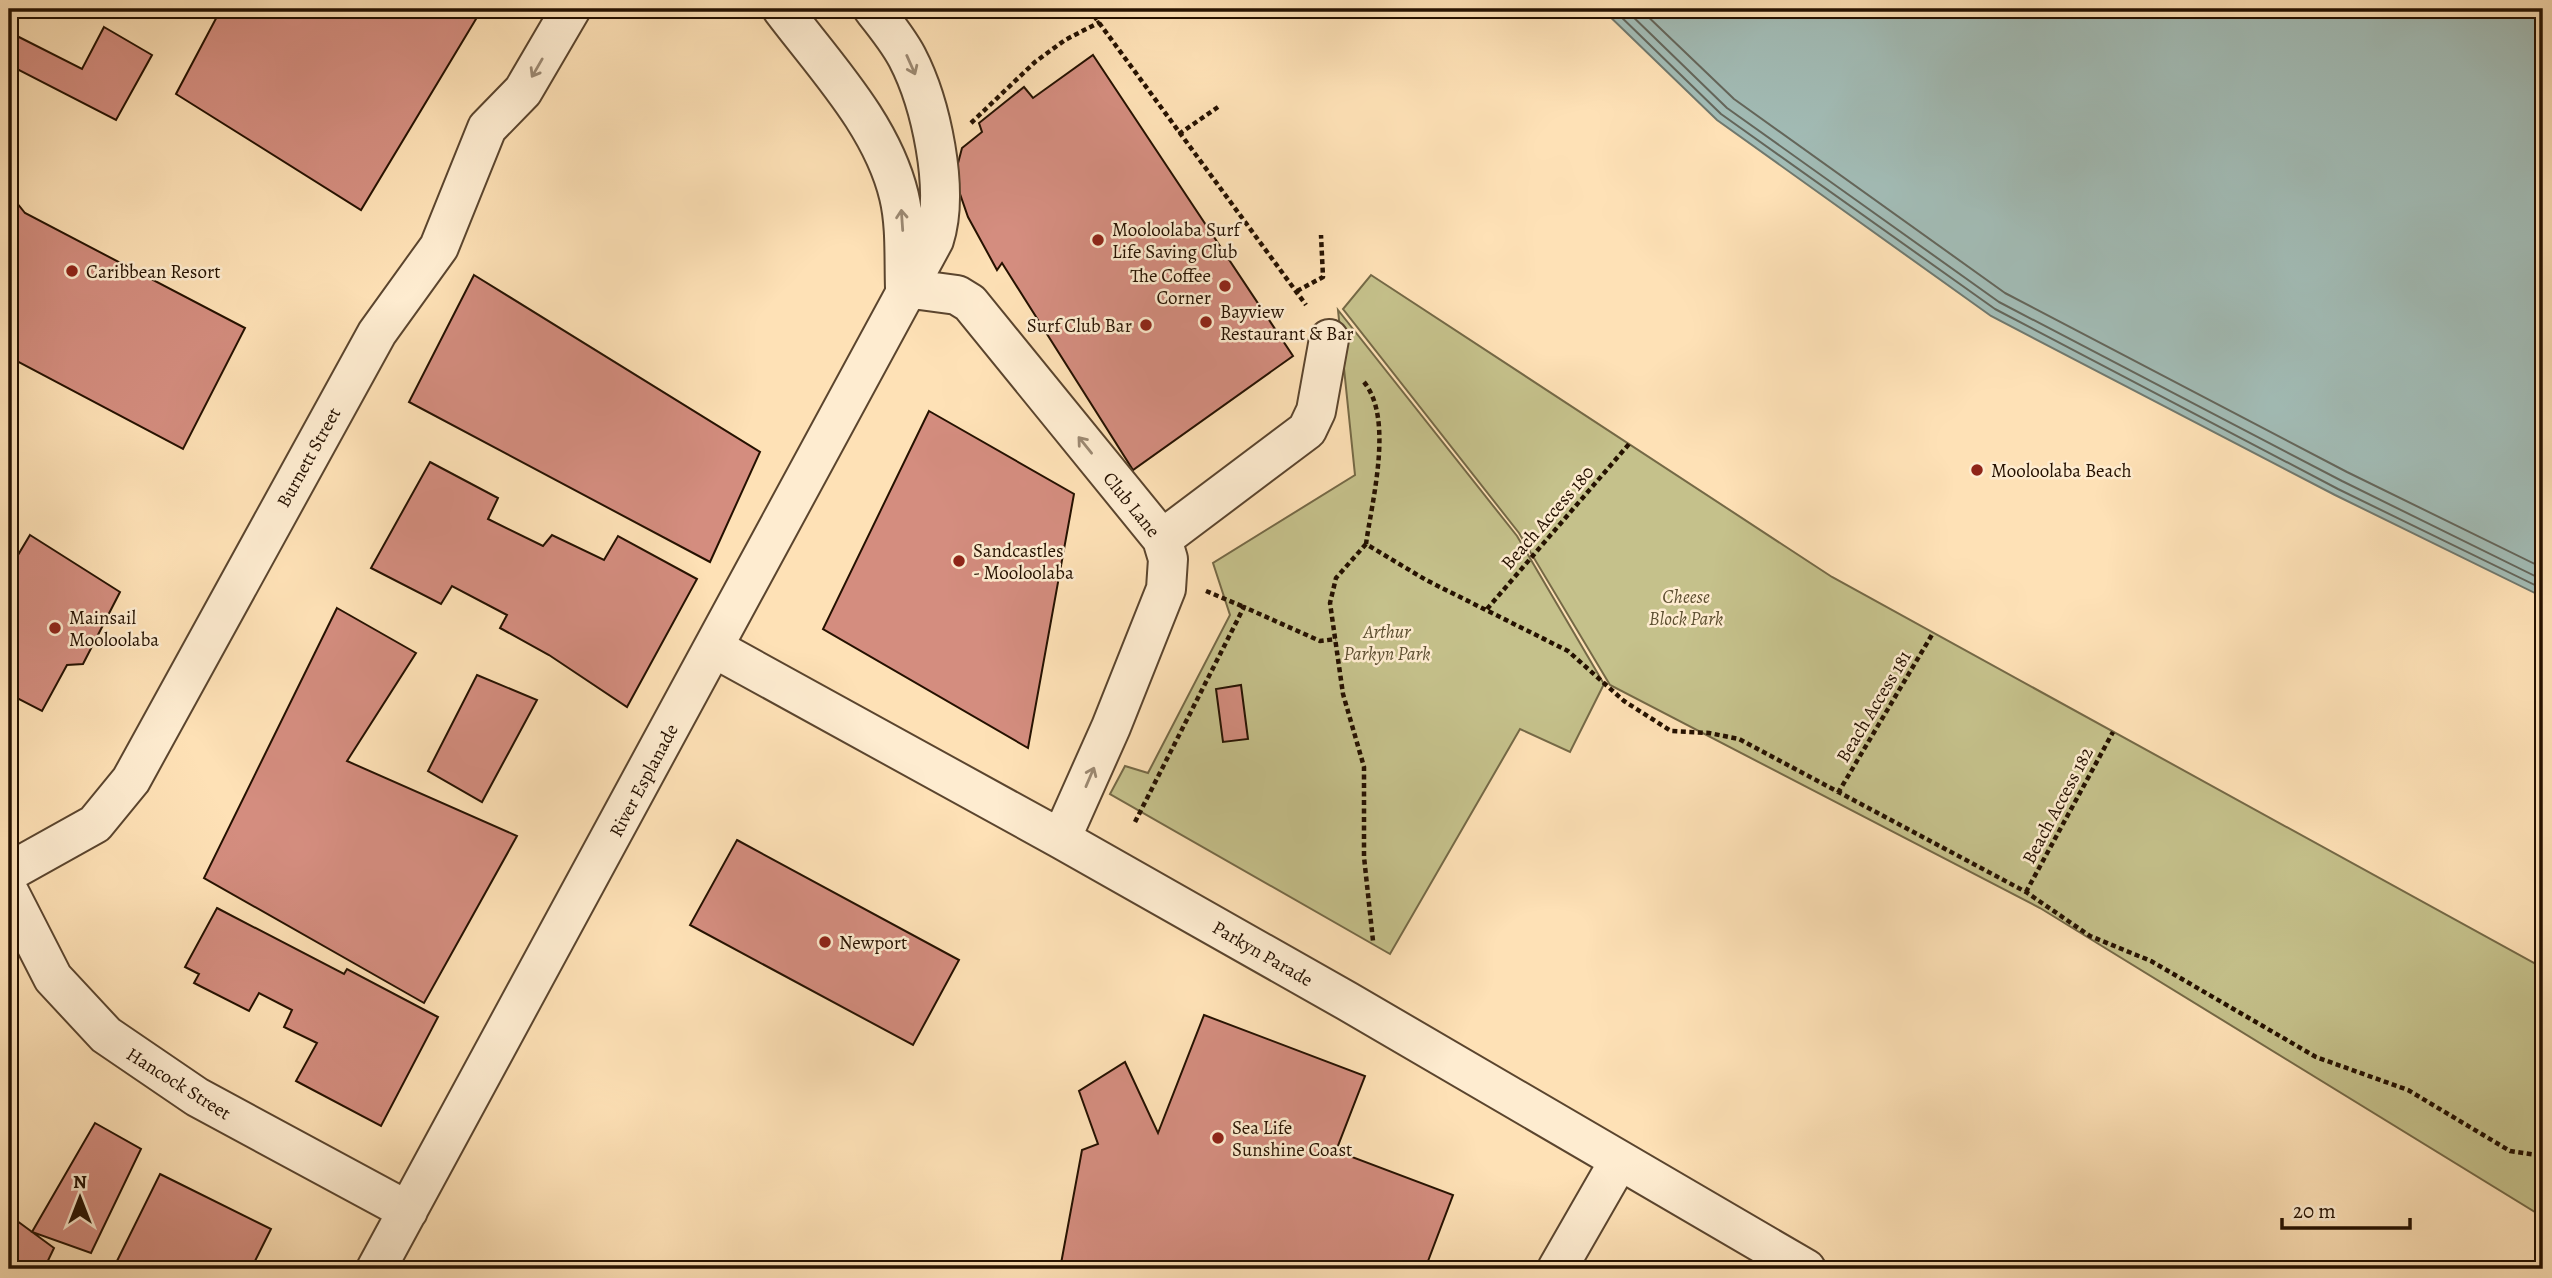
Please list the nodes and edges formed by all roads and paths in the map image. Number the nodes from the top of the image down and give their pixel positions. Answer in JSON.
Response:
{"nodes":[{"id":1,"x":571,"y":9,"type":"edge"},
{"id":2,"x":782,"y":9,"type":"edge"},
{"id":3,"x":873,"y":9,"type":"edge"},
{"id":4,"x":1089,"y":9,"type":"edge"},
{"id":5,"x":1100,"y":22,"type":"junction"},
{"id":6,"x":1218,"y":107,"type":"dead end"},
{"id":7,"x":961,"y":124,"type":"dead end"},
{"id":8,"x":1179,"y":134,"type":"junction"},
{"id":9,"x":1321,"y":235,"type":"dead end"},
{"id":10,"x":905,"y":288,"type":"junction"},
{"id":11,"x":1297,"y":292,"type":"junction"},
{"id":12,"x":1329,"y":339,"type":"junction"},
{"id":13,"x":1629,"y":444,"type":"dead end"},
{"id":14,"x":1162,"y":539,"type":"junction"},
{"id":15,"x":1366,"y":544,"type":"junction"},
{"id":16,"x":1204,"y":590,"type":"dead end"},
{"id":17,"x":1244,"y":607,"type":"junction"},
{"id":18,"x":1487,"y":609,"type":"junction"},
{"id":19,"x":1933,"y":633,"type":"dead end"},
{"id":20,"x":1336,"y":639,"type":"junction"},
{"id":21,"x":714,"y":649,"type":"junction"},
{"id":22,"x":2113,"y":732,"type":"dead end"},
{"id":23,"x":1838,"y":793,"type":"junction"},
{"id":24,"x":1135,"y":822,"type":"dead end"},
{"id":25,"x":1061,"y":839,"type":"junction"},
{"id":26,"x":9,"y":872,"type":"edge"},
{"id":27,"x":9,"y":892,"type":"edge"},
{"id":28,"x":2026,"y":892,"type":"junction"},
{"id":29,"x":1373,"y":941,"type":"dead end"},
{"id":30,"x":2543,"y":1156,"type":"edge"},
{"id":31,"x":1619,"y":1161,"type":"junction"},
{"id":32,"x":408,"y":1211,"type":"junction"},
{"id":33,"x":376,"y":1269,"type":"edge"},
{"id":34,"x":1557,"y":1269,"type":"edge"},
{"id":35,"x":1806,"y":1269,"type":"edge"}],
"edges":[{"from":1,"to":26,"type":"street","name":"Burnett Street","one_way":true},
{"from":10,"to":2,"type":"street","one_way":true},
{"from":3,"to":10,"type":"street","name":"River Esplanade","one_way":true},
{"from":4,"to":5,"type":"path"},
{"from":5,"to":7,"type":"path"},
{"from":5,"to":8,"type":"path"},
{"from":6,"to":8,"type":"path"},
{"from":8,"to":11,"type":"path"},
{"from":9,"to":11,"type":"path"},
{"from":14,"to":10,"type":"street","name":"Club Lane","one_way":true},
{"from":10,"to":21,"type":"street","name":"River Esplanade"},
{"from":11,"to":12,"type":"path"},
{"from":12,"to":14,"type":"street"},
{"from":12,"to":15,"type":"path"},
{"from":13,"to":18,"type":"path","name":"Beach Access 180"},
{"from":25,"to":14,"type":"street","name":"Club Lane","one_way":true},
{"from":15,"to":18,"type":"path"},
{"from":15,"to":20,"type":"path"},
{"from":16,"to":17,"type":"path"},
{"from":17,"to":20,"type":"path"},
{"from":17,"to":24,"type":"path"},
{"from":18,"to":23,"type":"path"},
{"from":19,"to":23,"type":"path","name":"Beach Access 181"},
{"from":20,"to":29,"type":"path"},
{"from":21,"to":25,"type":"street","name":"Parkyn Parade"},
{"from":21,"to":32,"type":"street","name":"River Esplanade"},
{"from":22,"to":28,"type":"path","name":"Beach Access 182"},
{"from":23,"to":28,"type":"path"},
{"from":25,"to":31,"type":"street","name":"Parkyn Parade"},
{"from":27,"to":32,"type":"street","name":"Hancock Street"},
{"from":28,"to":30,"type":"path"},
{"from":31,"to":34,"type":"street"},
{"from":31,"to":35,"type":"street","name":"Parkyn Parade"},
{"from":32,"to":33,"type":"street","name":"River Esplanade"}]}
